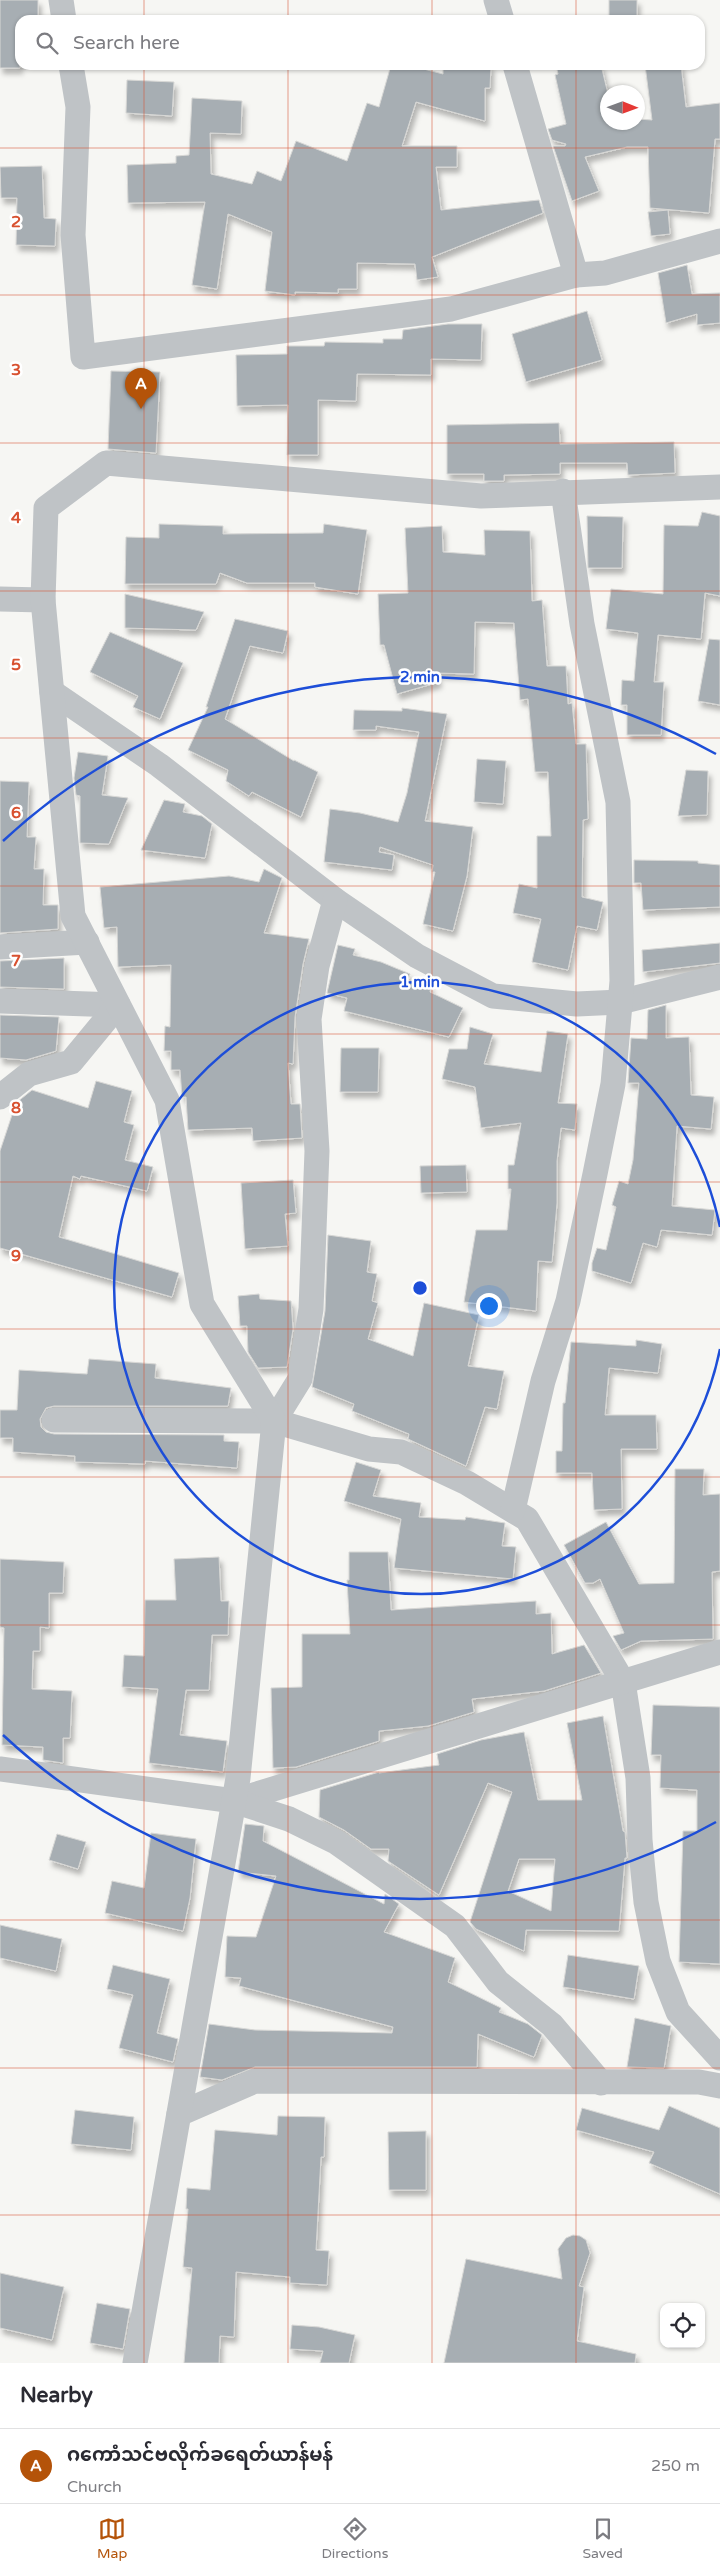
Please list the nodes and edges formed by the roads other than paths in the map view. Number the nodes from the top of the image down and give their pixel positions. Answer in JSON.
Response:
{"nodes":[{"id":1,"x":60,"y":0,"type":"edge"},
{"id":2,"x":496,"y":0,"type":"edge"},
{"id":3,"x":63,"y":15,"type":"edge"},
{"id":4,"x":500,"y":15,"type":"edge"},
{"id":5,"x":72,"y":70,"type":"edge"},
{"id":6,"x":515,"y":70,"type":"edge"},
{"id":7,"x":720,"y":241,"type":"edge"},
{"id":8,"x":576,"y":275,"type":"junction"},
{"id":9,"x":720,"y":487,"type":"edge"},
{"id":10,"x":563,"y":491,"type":"junction"},
{"id":11,"x":0,"y":599,"type":"edge"},
{"id":12,"x":43,"y":600,"type":"junction"},
{"id":13,"x":52,"y":692,"type":"junction"},
{"id":14,"x":335,"y":900,"type":"junction"},
{"id":15,"x":87,"y":942,"type":"junction"},
{"id":16,"x":0,"y":947,"type":"edge"},
{"id":17,"x":720,"y":977,"type":"edge"},
{"id":18,"x":0,"y":1002,"type":"edge"},
{"id":19,"x":620,"y":1002,"type":"junction"},
{"id":20,"x":118,"y":1005,"type":"junction"},
{"id":21,"x":0,"y":1097,"type":"edge"},
{"id":22,"x":54,"y":1420,"type":"dead end"},
{"id":23,"x":274,"y":1421,"type":"junction"},
{"id":24,"x":513,"y":1510,"type":"junction"},
{"id":25,"x":720,"y":1652,"type":"edge"},
{"id":26,"x":623,"y":1682,"type":"junction"},
{"id":27,"x":0,"y":1769,"type":"edge"},
{"id":28,"x":234,"y":1801,"type":"junction"},
{"id":29,"x":720,"y":2058,"type":"edge"},
{"id":30,"x":601,"y":2083,"type":"junction"},
{"id":31,"x":720,"y":2086,"type":"edge"},
{"id":32,"x":179,"y":2114,"type":"junction"},
{"id":33,"x":135,"y":2363,"type":"edge"}],
"edges":[{"from":1,"to":3,"type":"street"},
{"from":2,"to":4,"type":"street"},
{"from":5,"to":8,"type":"street"},
{"from":6,"to":8,"type":"street"},
{"from":7,"to":8,"type":"street"},
{"from":9,"to":10,"type":"street"},
{"from":10,"to":12,"type":"street"},
{"from":10,"to":19,"type":"street"},
{"from":11,"to":12,"type":"street"},
{"from":12,"to":13,"type":"street"},
{"from":13,"to":14,"type":"street"},
{"from":13,"to":15,"type":"street"},
{"from":14,"to":19,"type":"street"},
{"from":14,"to":23,"type":"street"},
{"from":15,"to":16,"type":"street"},
{"from":15,"to":20,"type":"street"},
{"from":17,"to":19,"type":"street"},
{"from":18,"to":20,"type":"street"},
{"from":19,"to":24,"type":"street"},
{"from":20,"to":21,"type":"street"},
{"from":20,"to":23,"type":"street"},
{"from":22,"to":23,"type":"street"},
{"from":23,"to":24,"type":"street"},
{"from":23,"to":28,"type":"street"},
{"from":24,"to":26,"type":"street"},
{"from":25,"to":26,"type":"street"},
{"from":26,"to":28,"type":"street"},
{"from":26,"to":29,"type":"street"},
{"from":27,"to":28,"type":"street"},
{"from":28,"to":30,"type":"street"},
{"from":28,"to":32,"type":"street"},
{"from":30,"to":31,"type":"street"},
{"from":30,"to":32,"type":"street"},
{"from":32,"to":33,"type":"street"}]}
